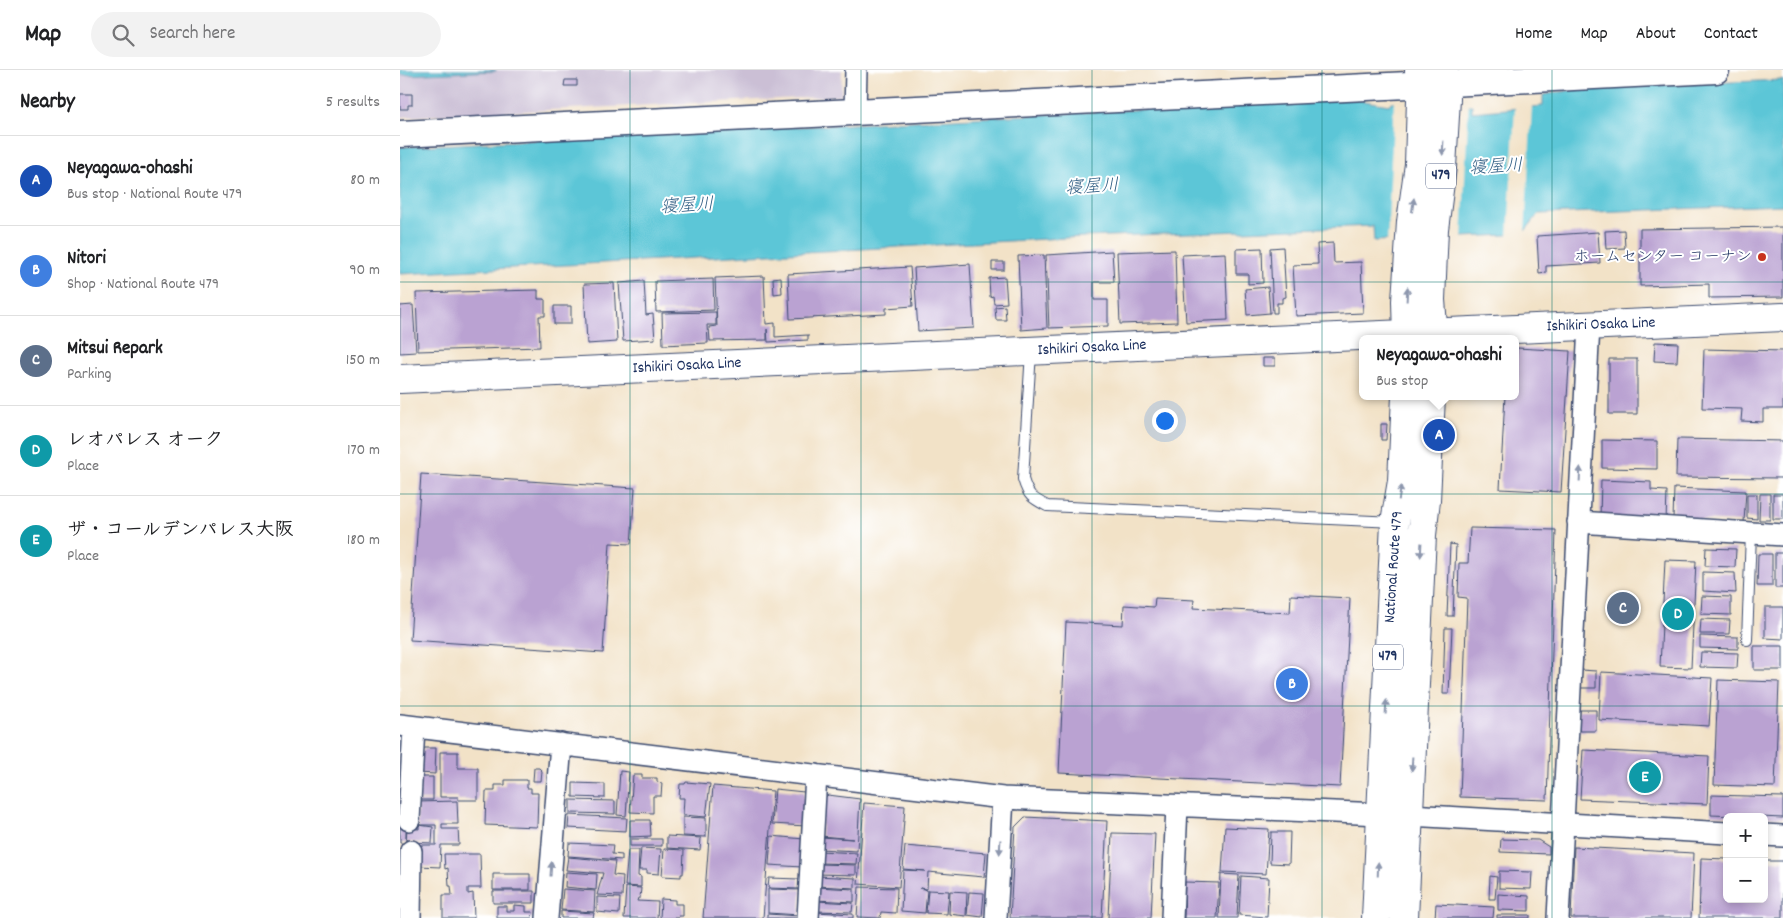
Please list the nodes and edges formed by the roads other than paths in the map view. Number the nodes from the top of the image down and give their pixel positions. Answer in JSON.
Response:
{"nodes":[{"id":1,"x":856,"y":70,"type":"edge"},
{"id":2,"x":1716,"y":70,"type":"edge"},
{"id":3,"x":1433,"y":85,"type":"edge"},
{"id":4,"x":855,"y":113,"type":"junction"},
{"id":5,"x":400,"y":134,"type":"edge"},
{"id":6,"x":1421,"y":253,"type":"junction"},
{"id":7,"x":1783,"y":317,"type":"edge"},
{"id":8,"x":1589,"y":326,"type":"junction"},
{"id":9,"x":1406,"y":335,"type":"edge"},
{"id":10,"x":1434,"y":335,"type":"edge"},
{"id":11,"x":1359,"y":338,"type":"edge"},
{"id":12,"x":1031,"y":351,"type":"junction"},
{"id":13,"x":400,"y":379,"type":"edge"},
{"id":14,"x":1406,"y":400,"type":"edge"},
{"id":15,"x":1431,"y":400,"type":"edge"},
{"id":16,"x":1395,"y":522,"type":"junction"},
{"id":17,"x":1578,"y":522,"type":"junction"},
{"id":18,"x":1751,"y":533,"type":"junction"},
{"id":19,"x":1783,"y":535,"type":"edge"},
{"id":20,"x":1747,"y":640,"type":"dead end"},
{"id":21,"x":407,"y":726,"type":"edge"},
{"id":22,"x":561,"y":744,"type":"junction"},
{"id":23,"x":816,"y":776,"type":"junction"},
{"id":24,"x":1003,"y":798,"type":"junction"},
{"id":25,"x":1177,"y":806,"type":"junction"},
{"id":26,"x":1380,"y":814,"type":"junction"},
{"id":27,"x":1409,"y":815,"type":"junction"},
{"id":28,"x":409,"y":820,"type":"dead end"},
{"id":29,"x":1562,"y":823,"type":"junction"},
{"id":30,"x":1723,"y":833,"type":"edge"},
{"id":31,"x":1768,"y":835,"type":"edge"},
{"id":32,"x":1783,"y":836,"type":"edge"},
{"id":33,"x":411,"y":851,"type":"dead end"},
{"id":34,"x":410,"y":918,"type":"edge"},
{"id":35,"x":548,"y":918,"type":"edge"},
{"id":36,"x":808,"y":918,"type":"edge"},
{"id":37,"x":996,"y":918,"type":"edge"},
{"id":38,"x":1172,"y":918,"type":"edge"},
{"id":39,"x":1376,"y":918,"type":"edge"},
{"id":40,"x":1404,"y":918,"type":"edge"},
{"id":41,"x":1558,"y":918,"type":"edge"}],
"edges":[{"from":1,"to":4,"type":"street"},
{"from":2,"to":3,"type":"street"},
{"from":3,"to":4,"type":"street"},
{"from":3,"to":6,"type":"main road","number":"479"},
{"from":4,"to":5,"type":"street"},
{"from":9,"to":6,"type":"main road","number":"479","one_way":true},
{"from":6,"to":10,"type":"main road","number":"479"},
{"from":7,"to":8,"type":"main road","name":"Ishikiri Osaka Line"},
{"from":8,"to":10,"type":"main road","name":"Ishikiri Osaka Line"},
{"from":17,"to":8,"type":"street","one_way":true},
{"from":11,"to":12,"type":"main road","name":"Ishikiri Osaka Line"},
{"from":12,"to":13,"type":"main road","name":"Ishikiri Osaka Line"},
{"from":12,"to":16,"type":"lane"},
{"from":16,"to":14,"type":"main road","name":"National Route 479","number":"479","one_way":true},
{"from":15,"to":27,"type":"main road","name":"National Route 479","number":"479","one_way":true},
{"from":26,"to":16,"type":"main road","name":"National Route 479","number":"479","one_way":true},
{"from":17,"to":18,"type":"street"},
{"from":17,"to":29,"type":"street"},
{"from":18,"to":19,"type":"street"},
{"from":18,"to":20,"type":"lane"},
{"from":21,"to":22,"type":"street"},
{"from":21,"to":28,"type":"street"},
{"from":22,"to":23,"type":"street"},
{"from":35,"to":22,"type":"street","one_way":true},
{"from":23,"to":24,"type":"street"},
{"from":23,"to":36,"type":"street"},
{"from":24,"to":25,"type":"street"},
{"from":24,"to":37,"type":"street","one_way":true},
{"from":25,"to":26,"type":"street"},
{"from":25,"to":38,"type":"street"},
{"from":39,"to":26,"type":"main road","name":"National Route 479","number":"479","one_way":true},
{"from":27,"to":29,"type":"street"},
{"from":27,"to":40,"type":"main road","name":"National Route 479","number":"479"},
{"from":29,"to":30,"type":"street"},
{"from":29,"to":41,"type":"street"},
{"from":31,"to":32,"type":"street"},
{"from":33,"to":34,"type":"street"}]}
